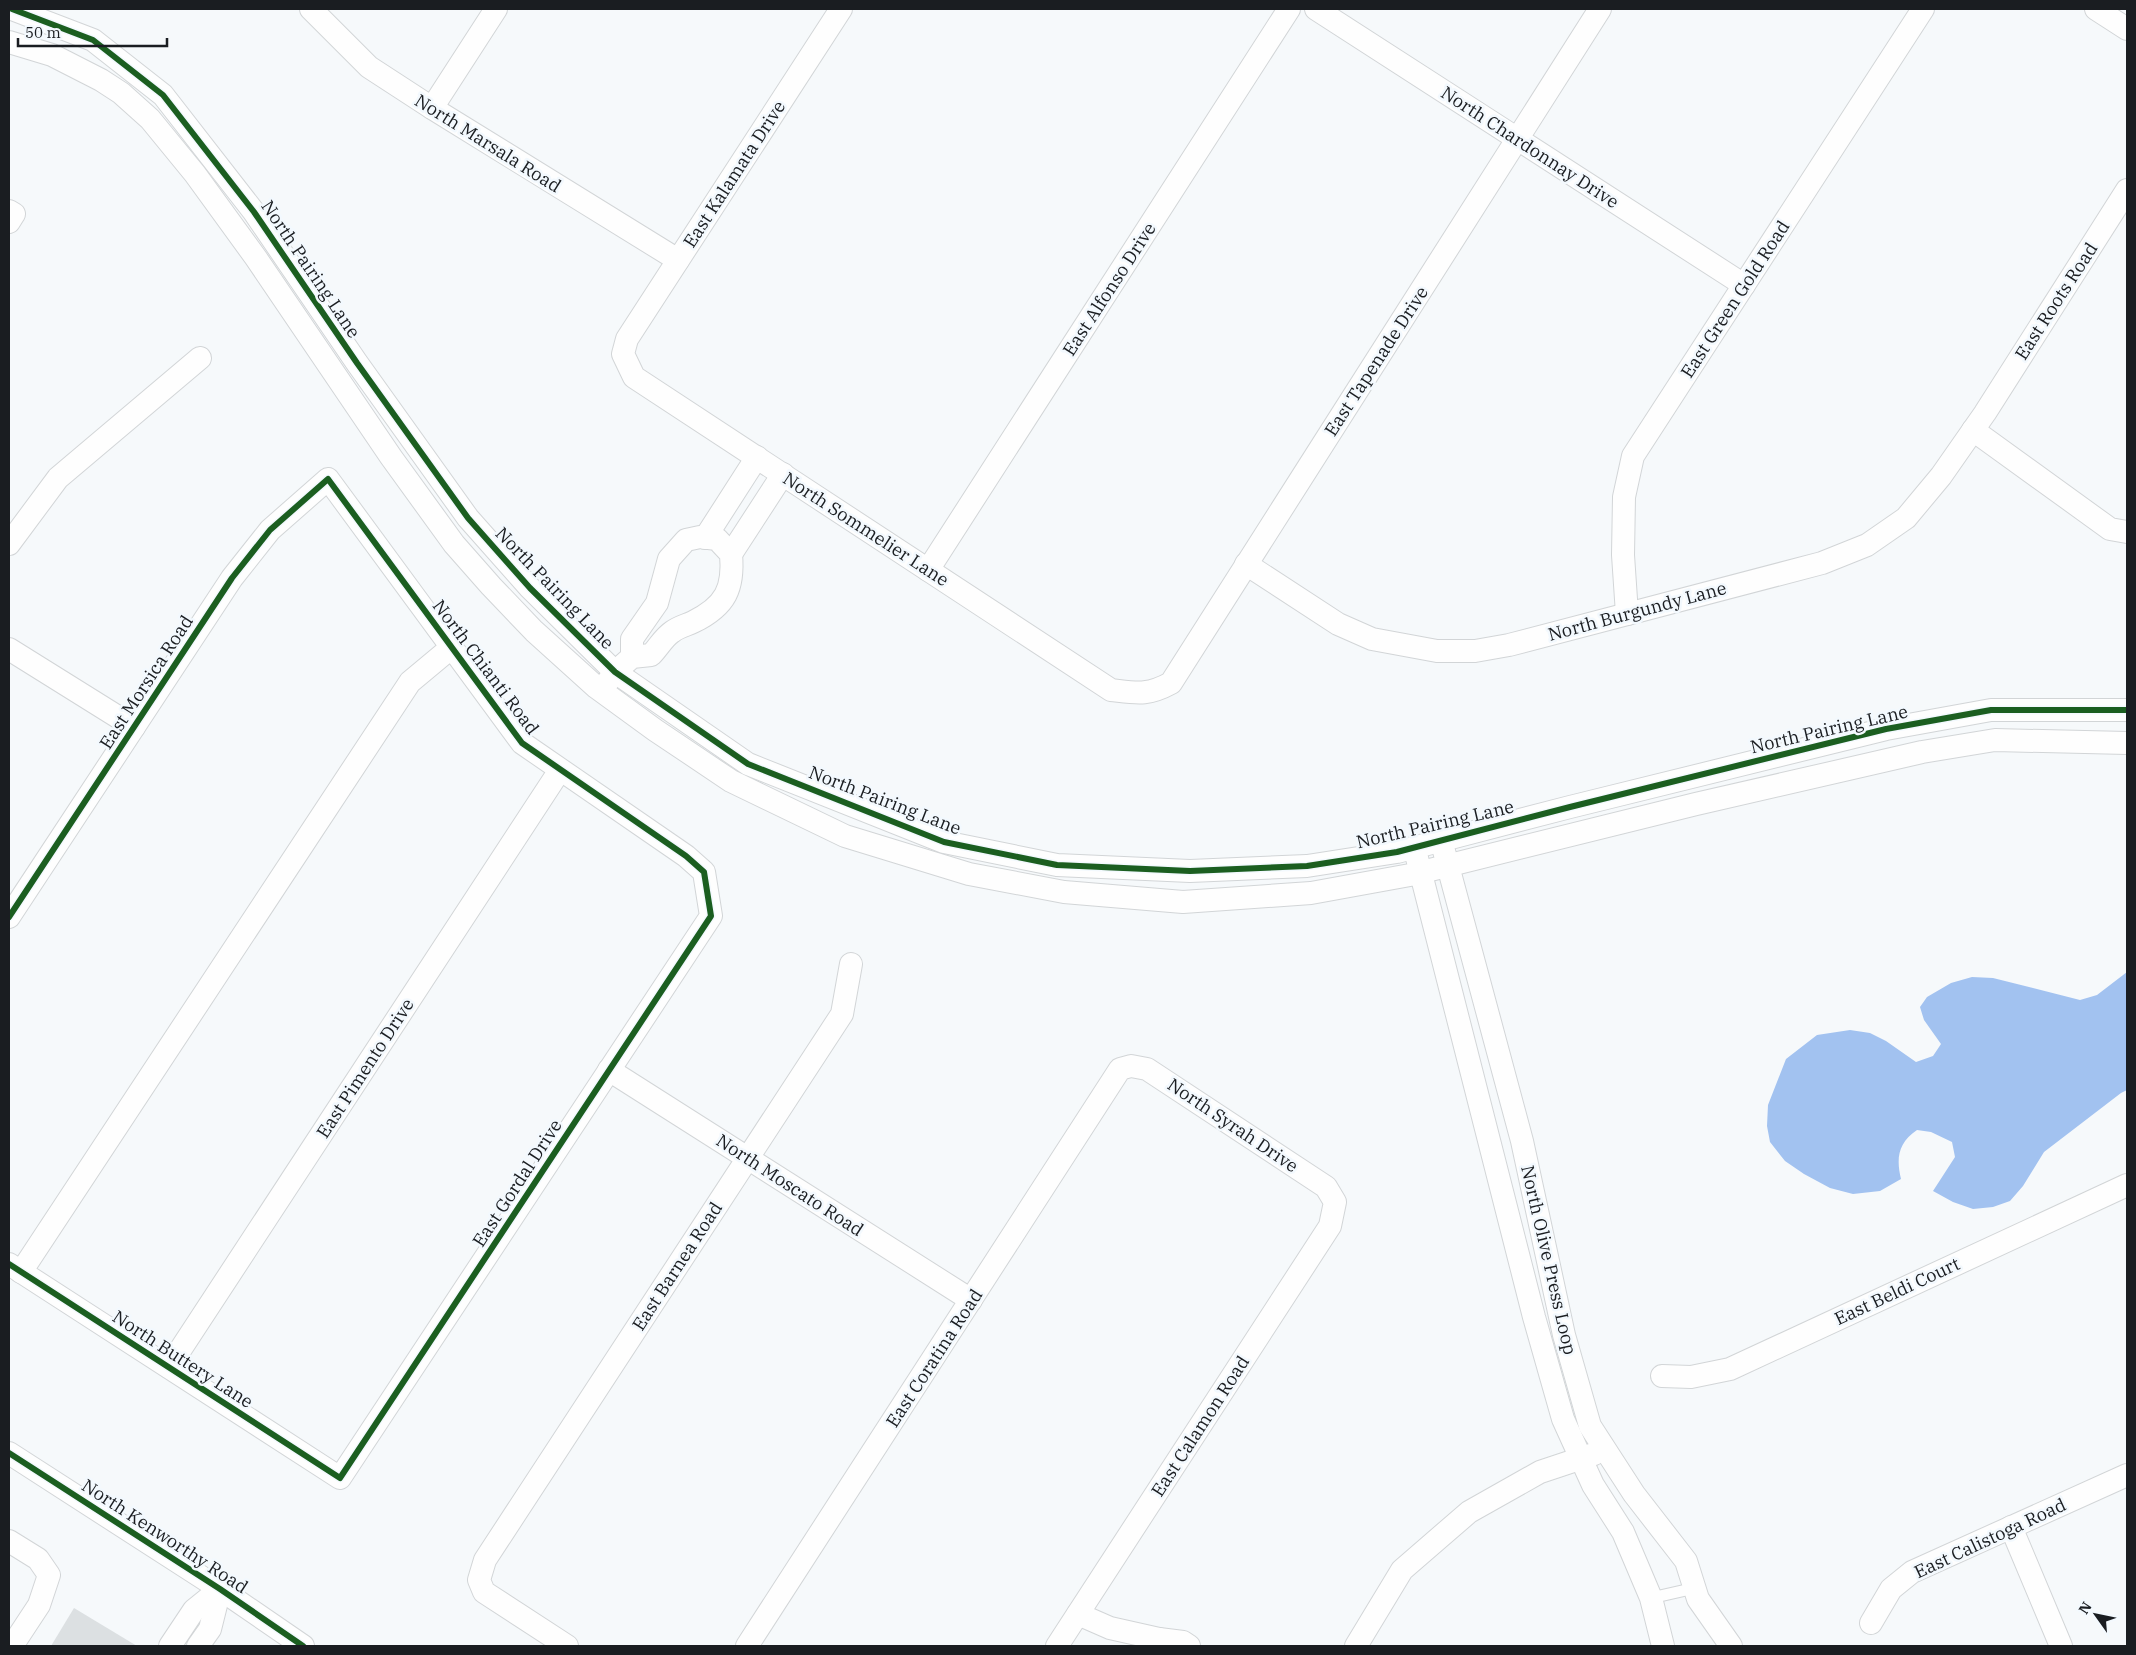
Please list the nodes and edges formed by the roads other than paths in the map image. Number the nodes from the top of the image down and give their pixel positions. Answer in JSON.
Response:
{"nodes":[{"id":1,"x":12,"y":9,"type":"edge"},
{"id":2,"x":311,"y":9,"type":"edge"},
{"id":3,"x":496,"y":9,"type":"edge"},
{"id":4,"x":841,"y":9,"type":"edge"},
{"id":5,"x":1289,"y":9,"type":"edge"},
{"id":6,"x":1316,"y":9,"type":"edge"},
{"id":7,"x":1600,"y":9,"type":"edge"},
{"id":8,"x":1923,"y":9,"type":"edge"},
{"id":9,"x":2096,"y":9,"type":"edge"},
{"id":10,"x":2127,"y":29,"type":"edge"},
{"id":11,"x":9,"y":42,"type":"edge"},
{"id":12,"x":432,"y":108,"type":"junction"},
{"id":13,"x":1518,"y":139,"type":"junction"},
{"id":14,"x":2127,"y":190,"type":"edge"},
{"id":15,"x":678,"y":260,"type":"junction"},
{"id":16,"x":288,"y":284,"type":"junction"},
{"id":17,"x":1744,"y":285,"type":"junction"},
{"id":18,"x":627,"y":339,"type":"joint"},
{"id":19,"x":200,"y":358,"type":"dead end"},
{"id":20,"x":1979,"y":421,"type":"junction"},
{"id":21,"x":757,"y":457,"type":"junction"},
{"id":22,"x":783,"y":474,"type":"junction"},
{"id":23,"x":328,"y":480,"type":"joint"},
{"id":24,"x":2127,"y":532,"type":"edge"},
{"id":25,"x":705,"y":538,"type":"junction"},
{"id":26,"x":9,"y":544,"type":"edge"},
{"id":27,"x":732,"y":554,"type":"junction"},
{"id":28,"x":1246,"y":564,"type":"junction"},
{"id":29,"x":928,"y":570,"type":"junction"},
{"id":30,"x":1627,"y":614,"type":"junction"},
{"id":31,"x":452,"y":647,"type":"junction"},
{"id":32,"x":9,"y":649,"type":"edge"},
{"id":33,"x":632,"y":657,"type":"junction"},
{"id":34,"x":615,"y":672,"type":"junction"},
{"id":35,"x":602,"y":691,"type":"junction"},
{"id":36,"x":1137,"y":693,"type":"joint"},
{"id":37,"x":2127,"y":710,"type":"edge"},
{"id":38,"x":134,"y":727,"type":"junction"},
{"id":39,"x":2127,"y":742,"type":"edge"},
{"id":40,"x":560,"y":770,"type":"junction"},
{"id":41,"x":1441,"y":840,"type":"junction"},
{"id":42,"x":1414,"y":848,"type":"junction"},
{"id":43,"x":1448,"y":865,"type":"junction"},
{"id":44,"x":1421,"y":872,"type":"junction"},
{"id":45,"x":710,"y":902,"type":"joint"},
{"id":46,"x":9,"y":918,"type":"edge"},
{"id":47,"x":851,"y":964,"type":"dead end"},
{"id":48,"x":1120,"y":1069,"type":"joint"},
{"id":49,"x":609,"y":1070,"type":"junction"},
{"id":50,"x":748,"y":1158,"type":"junction"},
{"id":51,"x":2127,"y":1185,"type":"edge"},
{"id":52,"x":1335,"y":1202,"type":"joint"},
{"id":53,"x":15,"y":1268,"type":"edge"},
{"id":54,"x":971,"y":1300,"type":"junction"},
{"id":55,"x":169,"y":1367,"type":"junction"},
{"id":56,"x":1662,"y":1376,"type":"dead end"},
{"id":57,"x":1575,"y":1416,"type":"junction"},
{"id":58,"x":1606,"y":1450,"type":"junction"},
{"id":59,"x":9,"y":1453,"type":"edge"},
{"id":60,"x":1581,"y":1458,"type":"junction"},
{"id":61,"x":2127,"y":1474,"type":"edge"},
{"id":62,"x":340,"y":1478,"type":"joint"},
{"id":63,"x":2011,"y":1527,"type":"junction"},
{"id":64,"x":9,"y":1541,"type":"edge"},
{"id":65,"x":1695,"y":1588,"type":"junction"},
{"id":66,"x":220,"y":1589,"type":"junction"},
{"id":67,"x":1651,"y":1598,"type":"junction"},
{"id":68,"x":1078,"y":1614,"type":"junction"},
{"id":69,"x":1871,"y":1623,"type":"dead end"},
{"id":70,"x":1153,"y":1642,"type":"edge"},
{"id":71,"x":12,"y":1646,"type":"edge"},
{"id":72,"x":170,"y":1646,"type":"edge"},
{"id":73,"x":198,"y":1646,"type":"edge"},
{"id":74,"x":303,"y":1646,"type":"edge"},
{"id":75,"x":567,"y":1646,"type":"edge"},
{"id":76,"x":747,"y":1646,"type":"edge"},
{"id":77,"x":1056,"y":1646,"type":"edge"},
{"id":78,"x":1115,"y":1646,"type":"edge"},
{"id":79,"x":1189,"y":1646,"type":"edge"},
{"id":80,"x":1356,"y":1646,"type":"edge"},
{"id":81,"x":1663,"y":1646,"type":"edge"},
{"id":82,"x":1730,"y":1646,"type":"edge"},
{"id":83,"x":2061,"y":1646,"type":"edge"}],
"edges":[{"from":1,"to":16,"type":"street","name":"North Pairing Lane"},
{"from":2,"to":12,"type":"street","name":"North Marsala Road"},
{"from":3,"to":12,"type":"street"},
{"from":4,"to":15,"type":"street","name":"East Kalamata Drive"},
{"from":5,"to":29,"type":"street","name":"East Alfonso Drive"},
{"from":6,"to":13,"type":"street","name":"North Chardonnay Drive"},
{"from":7,"to":13,"type":"street","name":"East Tapenade Drive"},
{"from":8,"to":17,"type":"street","name":"East Green Gold Road"},
{"from":9,"to":10,"type":"street"},
{"from":11,"to":16,"type":"street","name":"North Pairing Lane"},
{"from":12,"to":15,"type":"street","name":"North Marsala Road"},
{"from":13,"to":17,"type":"street","name":"North Chardonnay Drive"},
{"from":13,"to":28,"type":"street","name":"East Tapenade Drive"},
{"from":14,"to":20,"type":"street","name":"East Roots Road"},
{"from":15,"to":18,"type":"street","name":"East Kalamata Drive"},
{"from":16,"to":34,"type":"street","name":"North Pairing Lane"},
{"from":16,"to":35,"type":"street","name":"North Pairing Lane"},
{"from":17,"to":30,"type":"street","name":"East Green Gold Road"},
{"from":18,"to":21,"type":"street","name":"North Sommelier Lane"},
{"from":19,"to":26,"type":"street"},
{"from":20,"to":24,"type":"street"},
{"from":20,"to":30,"type":"street","name":"North Burgundy Lane"},
{"from":21,"to":22,"type":"street","name":"North Sommelier Lane"},
{"from":21,"to":25,"type":"street"},
{"from":22,"to":27,"type":"street"},
{"from":22,"to":29,"type":"street","name":"North Sommelier Lane"},
{"from":23,"to":31,"type":"street","name":"North Chianti Road"},
{"from":23,"to":38,"type":"street","name":"East Morsica Road"},
{"from":25,"to":27,"type":"street"},
{"from":25,"to":33,"type":"street"},
{"from":27,"to":33,"type":"street"},
{"from":28,"to":30,"type":"street","name":"North Burgundy Lane"},
{"from":28,"to":36,"type":"street","name":"East Tapenade Drive"},
{"from":29,"to":36,"type":"street","name":"North Sommelier Lane"},
{"from":31,"to":40,"type":"street","name":"North Chianti Road"},
{"from":31,"to":53,"type":"street"},
{"from":32,"to":38,"type":"street"},
{"from":33,"to":34,"type":"street"},
{"from":34,"to":35,"type":"street"},
{"from":34,"to":42,"type":"street","name":"North Pairing Lane"},
{"from":35,"to":44,"type":"street","name":"North Pairing Lane"},
{"from":37,"to":41,"type":"street","name":"North Pairing Lane"},
{"from":38,"to":46,"type":"street","name":"East Morsica Road"},
{"from":39,"to":43,"type":"street","name":"North Pairing Lane"},
{"from":40,"to":45,"type":"street","name":"North Chianti Road"},
{"from":40,"to":55,"type":"street","name":"East Pimento Drive"},
{"from":41,"to":42,"type":"street","name":"North Pairing Lane"},
{"from":41,"to":43,"type":"street","name":"North Olive Press Loop"},
{"from":42,"to":44,"type":"street","name":"North Olive Press Loop"},
{"from":43,"to":44,"type":"street","name":"North Pairing Lane"},
{"from":43,"to":57,"type":"street","name":"North Olive Press Loop"},
{"from":44,"to":57,"type":"street","name":"North Olive Press Loop"},
{"from":45,"to":49,"type":"street","name":"East Gordal Drive"},
{"from":47,"to":50,"type":"street","name":"East Barnea Road"},
{"from":48,"to":52,"type":"street","name":"North Syrah Drive"},
{"from":48,"to":54,"type":"street","name":"East Coratina Road"},
{"from":49,"to":50,"type":"street","name":"North Moscato Road"},
{"from":49,"to":62,"type":"street","name":"East Gordal Drive"},
{"from":50,"to":54,"type":"street","name":"North Moscato Road"},
{"from":50,"to":75,"type":"street","name":"East Barnea Road"},
{"from":51,"to":56,"type":"street","name":"East Beldi Court"},
{"from":52,"to":68,"type":"street","name":"East Calamon Road"},
{"from":53,"to":55,"type":"street","name":"North Buttery Lane"},
{"from":54,"to":76,"type":"street","name":"East Coratina Road"},
{"from":55,"to":62,"type":"street","name":"North Buttery Lane"},
{"from":57,"to":58,"type":"street","name":"North Olive Press Loop"},
{"from":57,"to":60,"type":"street","name":"North Olive Press Loop"},
{"from":58,"to":60,"type":"street"},
{"from":58,"to":65,"type":"street","name":"North Olive Press Loop"},
{"from":59,"to":66,"type":"street","name":"North Kenworthy Road"},
{"from":60,"to":67,"type":"street","name":"North Olive Press Loop"},
{"from":60,"to":80,"type":"street"},
{"from":61,"to":63,"type":"street","name":"East Calistoga Road"},
{"from":63,"to":69,"type":"street","name":"East Calistoga Road"},
{"from":63,"to":83,"type":"street"},
{"from":64,"to":71,"type":"street"},
{"from":65,"to":67,"type":"lane"},
{"from":65,"to":82,"type":"street","name":"North Olive Press Loop"},
{"from":66,"to":72,"type":"street"},
{"from":66,"to":73,"type":"street"},
{"from":66,"to":74,"type":"street","name":"North Kenworthy Road"},
{"from":67,"to":81,"type":"street","name":"North Olive Press Loop"},
{"from":68,"to":70,"type":"street"},
{"from":68,"to":77,"type":"street","name":"East Calamon Road"},
{"from":68,"to":78,"type":"street"},
{"from":70,"to":79,"type":"street"}]}
